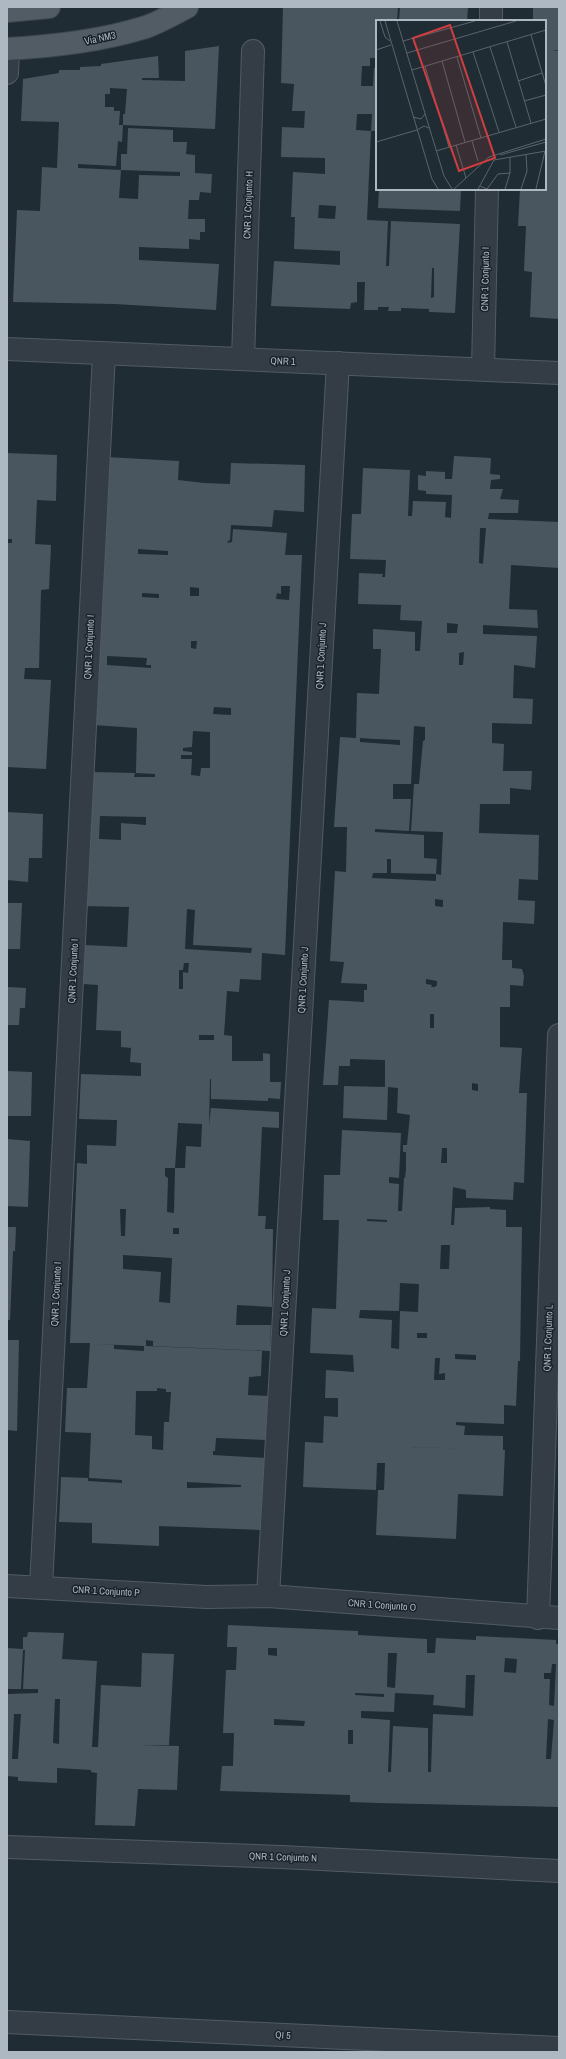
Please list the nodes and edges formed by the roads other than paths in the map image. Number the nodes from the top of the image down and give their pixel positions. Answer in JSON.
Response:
{"nodes":[{"id":1,"x":49,"y":7,"type":"edge"},
{"id":2,"x":187,"y":7,"type":"edge"},
{"id":3,"x":491,"y":7,"type":"edge"},
{"id":4,"x":7,"y":11,"type":"edge"},
{"id":5,"x":491,"y":20,"type":"edge"},
{"id":6,"x":8,"y":49,"type":"edge"},
{"id":7,"x":254,"y":51,"type":"dead end"},
{"id":8,"x":7,"y":72,"type":"edge"},
{"id":9,"x":487,"y":190,"type":"edge"},
{"id":10,"x":7,"y":349,"type":"edge"},
{"id":11,"x":104,"y":354,"type":"junction"},
{"id":12,"x":243,"y":359,"type":"junction"},
{"id":13,"x":338,"y":363,"type":"junction"},
{"id":14,"x":483,"y":369,"type":"junction"},
{"id":15,"x":559,"y":373,"type":"edge"},
{"id":16,"x":559,"y":1034,"type":"edge"},
{"id":17,"x":7,"y":1586,"type":"edge"},
{"id":18,"x":41,"y":1588,"type":"junction"},
{"id":19,"x":268,"y":1596,"type":"junction"},
{"id":20,"x":206,"y":1597,"type":"joint"},
{"id":21,"x":548,"y":1618,"type":"edge"},
{"id":22,"x":7,"y":1847,"type":"edge"},
{"id":23,"x":559,"y":1871,"type":"edge"},
{"id":24,"x":7,"y":2022,"type":"edge"},
{"id":25,"x":559,"y":2048,"type":"edge"},
{"id":26,"x":533,"y":2050,"type":"edge"}],
"edges":[{"from":1,"to":4,"type":"main road"},
{"from":2,"to":6,"type":"main road","name":"Via NM3"},
{"from":3,"to":5,"type":"street"},
{"from":6,"to":8,"type":"street"},
{"from":7,"to":12,"type":"street","name":"CNR 1 Conjunto H"},
{"from":9,"to":14,"type":"street","name":"CNR 1 Conjunto I"},
{"from":10,"to":11,"type":"street","name":"QNR 1"},
{"from":11,"to":12,"type":"street","name":"QNR 1"},
{"from":11,"to":18,"type":"street","name":"QNR 1 Conjunto I"},
{"from":12,"to":13,"type":"street","name":"QNR 1"},
{"from":13,"to":14,"type":"street","name":"QNR 1"},
{"from":13,"to":19,"type":"street","name":"QNR 1 Conjunto J"},
{"from":14,"to":15,"type":"street","name":"QNR 1"},
{"from":16,"to":21,"type":"street","name":"QNR 1 Conjunto L"},
{"from":17,"to":18,"type":"street","name":"CNR 1 Conjunto P"},
{"from":18,"to":20,"type":"street","name":"CNR 1 Conjunto P"},
{"from":19,"to":20,"type":"street","name":"CNR 1 Conjunto O"},
{"from":19,"to":21,"type":"street","name":"CNR 1 Conjunto O"},
{"from":22,"to":23,"type":"street","name":"QNR 1 Conjunto N"},
{"from":24,"to":26,"type":"street","name":"QI 5"},
{"from":25,"to":26,"type":"street","name":"QI 5"}]}
